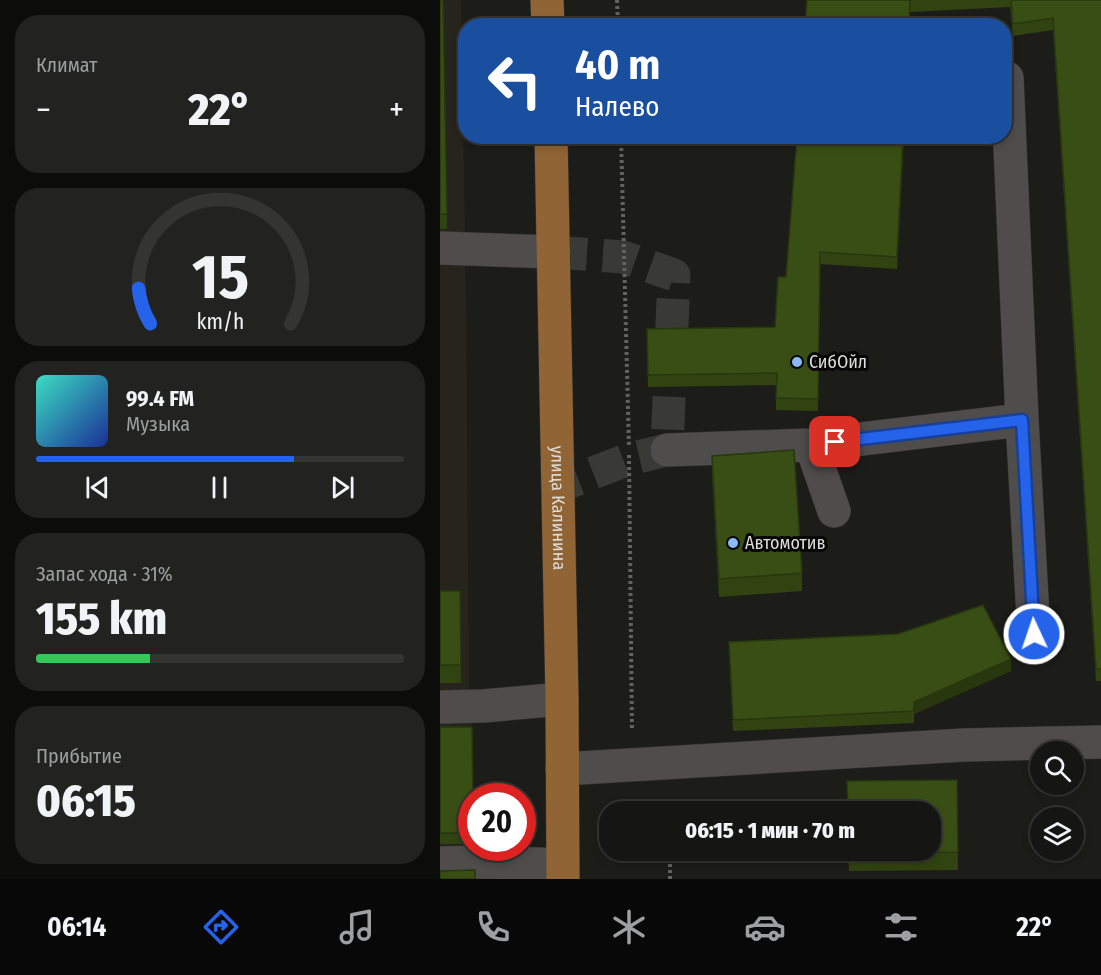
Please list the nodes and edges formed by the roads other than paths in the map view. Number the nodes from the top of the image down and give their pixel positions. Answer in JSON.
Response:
{"nodes":[{"id":1,"x":547,"y":0,"type":"edge"},
{"id":2,"x":548,"y":18,"type":"edge"},
{"id":3,"x":551,"y":144,"type":"edge"},
{"id":4,"x":1010,"y":144,"type":"edge"},
{"id":5,"x":440,"y":248,"type":"edge"},
{"id":6,"x":554,"y":252,"type":"junction"},
{"id":7,"x":1022,"y":420,"type":"junction"},
{"id":8,"x":811,"y":445,"type":"junction"},
{"id":9,"x":667,"y":450,"type":"dead end"},
{"id":10,"x":834,"y":511,"type":"dead end"},
{"id":11,"x":1034,"y":634,"type":"dead end"},
{"id":12,"x":562,"y":699,"type":"junction"},
{"id":13,"x":440,"y":707,"type":"edge"},
{"id":14,"x":1102,"y":742,"type":"edge"},
{"id":15,"x":562,"y":769,"type":"junction"},
{"id":16,"x":440,"y":863,"type":"edge"},
{"id":17,"x":562,"y":872,"type":"edge"}],
"edges":[{"from":1,"to":2,"type":"main road"},
{"from":3,"to":6,"type":"main road","name":"улица Калинина"},
{"from":4,"to":7,"type":"lane"},
{"from":5,"to":6,"type":"lane"},
{"from":6,"to":12,"type":"main road","name":"улица Калинина"},
{"from":7,"to":8,"type":"lane"},
{"from":7,"to":11,"type":"lane"},
{"from":8,"to":9,"type":"lane"},
{"from":8,"to":10,"type":"lane"},
{"from":12,"to":13,"type":"lane"},
{"from":12,"to":15,"type":"main road","name":"улица Калинина"},
{"from":14,"to":15,"type":"lane"},
{"from":15,"to":17,"type":"main road","name":"улица Калинина"},
{"from":16,"to":17,"type":"lane"}]}
